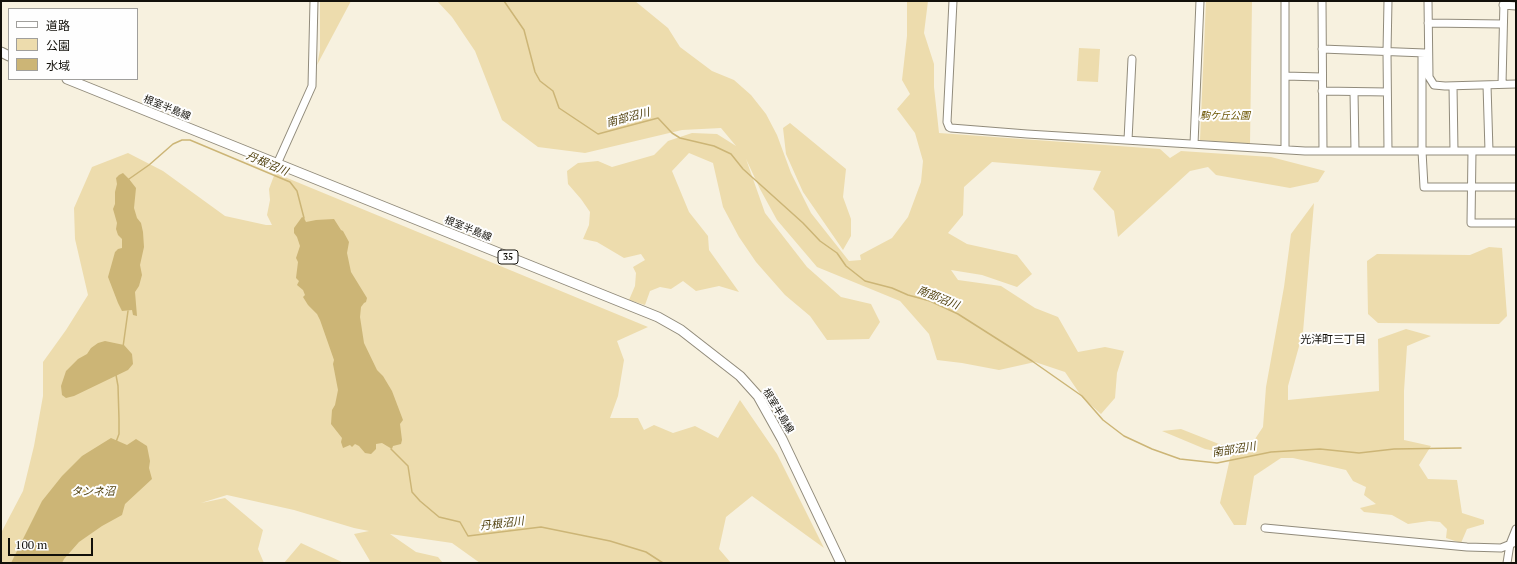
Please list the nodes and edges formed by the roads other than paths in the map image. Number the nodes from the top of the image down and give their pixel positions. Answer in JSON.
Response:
{"nodes":[{"id":1,"x":314,"y":1,"type":"edge"},
{"id":2,"x":952,"y":1,"type":"edge"},
{"id":3,"x":1200,"y":1,"type":"edge"},
{"id":4,"x":1285,"y":1,"type":"edge"},
{"id":5,"x":1322,"y":1,"type":"edge"},
{"id":6,"x":1388,"y":1,"type":"edge"},
{"id":7,"x":1428,"y":1,"type":"edge"},
{"id":8,"x":1504,"y":3,"type":"edge"},
{"id":9,"x":1516,"y":6,"type":"edge"},
{"id":10,"x":1428,"y":23,"type":"junction"},
{"id":11,"x":1503,"y":24,"type":"junction"},
{"id":12,"x":1322,"y":48,"type":"junction"},
{"id":13,"x":1387,"y":52,"type":"junction"},
{"id":14,"x":1425,"y":53,"type":"junction"},
{"id":15,"x":1132,"y":58,"type":"dead end"},
{"id":16,"x":1285,"y":76,"type":"junction"},
{"id":17,"x":1322,"y":77,"type":"junction"},
{"id":18,"x":69,"y":80,"type":"edge"},
{"id":19,"x":1502,"y":84,"type":"junction"},
{"id":20,"x":1516,"y":84,"type":"edge"},
{"id":21,"x":1487,"y":85,"type":"junction"},
{"id":22,"x":1453,"y":86,"type":"junction"},
{"id":23,"x":1322,"y":91,"type":"junction"},
{"id":24,"x":1354,"y":92,"type":"junction"},
{"id":25,"x":1387,"y":92,"type":"junction"},
{"id":26,"x":1128,"y":140,"type":"junction"},
{"id":27,"x":1194,"y":144,"type":"junction"},
{"id":28,"x":1285,"y":149,"type":"junction"},
{"id":29,"x":1322,"y":151,"type":"junction"},
{"id":30,"x":1355,"y":151,"type":"junction"},
{"id":31,"x":1388,"y":151,"type":"junction"},
{"id":32,"x":1422,"y":151,"type":"junction"},
{"id":33,"x":1454,"y":151,"type":"junction"},
{"id":34,"x":1472,"y":151,"type":"junction"},
{"id":35,"x":1489,"y":151,"type":"junction"},
{"id":36,"x":1516,"y":151,"type":"edge"},
{"id":37,"x":277,"y":164,"type":"junction"},
{"id":38,"x":1516,"y":187,"type":"edge"},
{"id":39,"x":1472,"y":188,"type":"junction"},
{"id":40,"x":1516,"y":223,"type":"edge"},
{"id":41,"x":1265,"y":528,"type":"dead end"},
{"id":42,"x":1516,"y":529,"type":"edge"},
{"id":43,"x":1513,"y":543,"type":"edge"},
{"id":44,"x":841,"y":563,"type":"edge"},
{"id":45,"x":1507,"y":563,"type":"edge"}],
"edges":[{"from":1,"to":37,"type":"street"},
{"from":2,"to":26,"type":"street"},
{"from":3,"to":27,"type":"street"},
{"from":4,"to":16,"type":"street"},
{"from":5,"to":12,"type":"street"},
{"from":6,"to":13,"type":"street"},
{"from":7,"to":10,"type":"street"},
{"from":8,"to":9,"type":"street"},
{"from":8,"to":11,"type":"street"},
{"from":10,"to":11,"type":"street"},
{"from":10,"to":14,"type":"street"},
{"from":11,"to":19,"type":"street"},
{"from":12,"to":13,"type":"street"},
{"from":12,"to":17,"type":"street"},
{"from":13,"to":14,"type":"street"},
{"from":13,"to":25,"type":"street"},
{"from":14,"to":22,"type":"street"},
{"from":14,"to":32,"type":"street"},
{"from":15,"to":26,"type":"street"},
{"from":16,"to":17,"type":"street"},
{"from":16,"to":28,"type":"street"},
{"from":17,"to":23,"type":"street"},
{"from":18,"to":37,"type":"main road","name":"根室半島線","number":"35"},
{"from":19,"to":20,"type":"street"},
{"from":19,"to":21,"type":"street"},
{"from":21,"to":22,"type":"street"},
{"from":21,"to":35,"type":"street"},
{"from":22,"to":33,"type":"street"},
{"from":23,"to":24,"type":"street"},
{"from":23,"to":29,"type":"street"},
{"from":24,"to":25,"type":"street"},
{"from":24,"to":30,"type":"street"},
{"from":25,"to":31,"type":"street"},
{"from":26,"to":27,"type":"street"},
{"from":27,"to":28,"type":"street"},
{"from":28,"to":29,"type":"street"},
{"from":29,"to":30,"type":"street"},
{"from":30,"to":31,"type":"street"},
{"from":31,"to":32,"type":"street"},
{"from":32,"to":33,"type":"street"},
{"from":32,"to":39,"type":"street"},
{"from":33,"to":34,"type":"street"},
{"from":34,"to":35,"type":"street"},
{"from":34,"to":39,"type":"street"},
{"from":35,"to":36,"type":"street"},
{"from":37,"to":44,"type":"main road","name":"根室半島線","number":"35"},
{"from":38,"to":39,"type":"street"},
{"from":39,"to":40,"type":"street"},
{"from":41,"to":43,"type":"street"},
{"from":42,"to":43,"type":"street"},
{"from":43,"to":45,"type":"street"}]}
